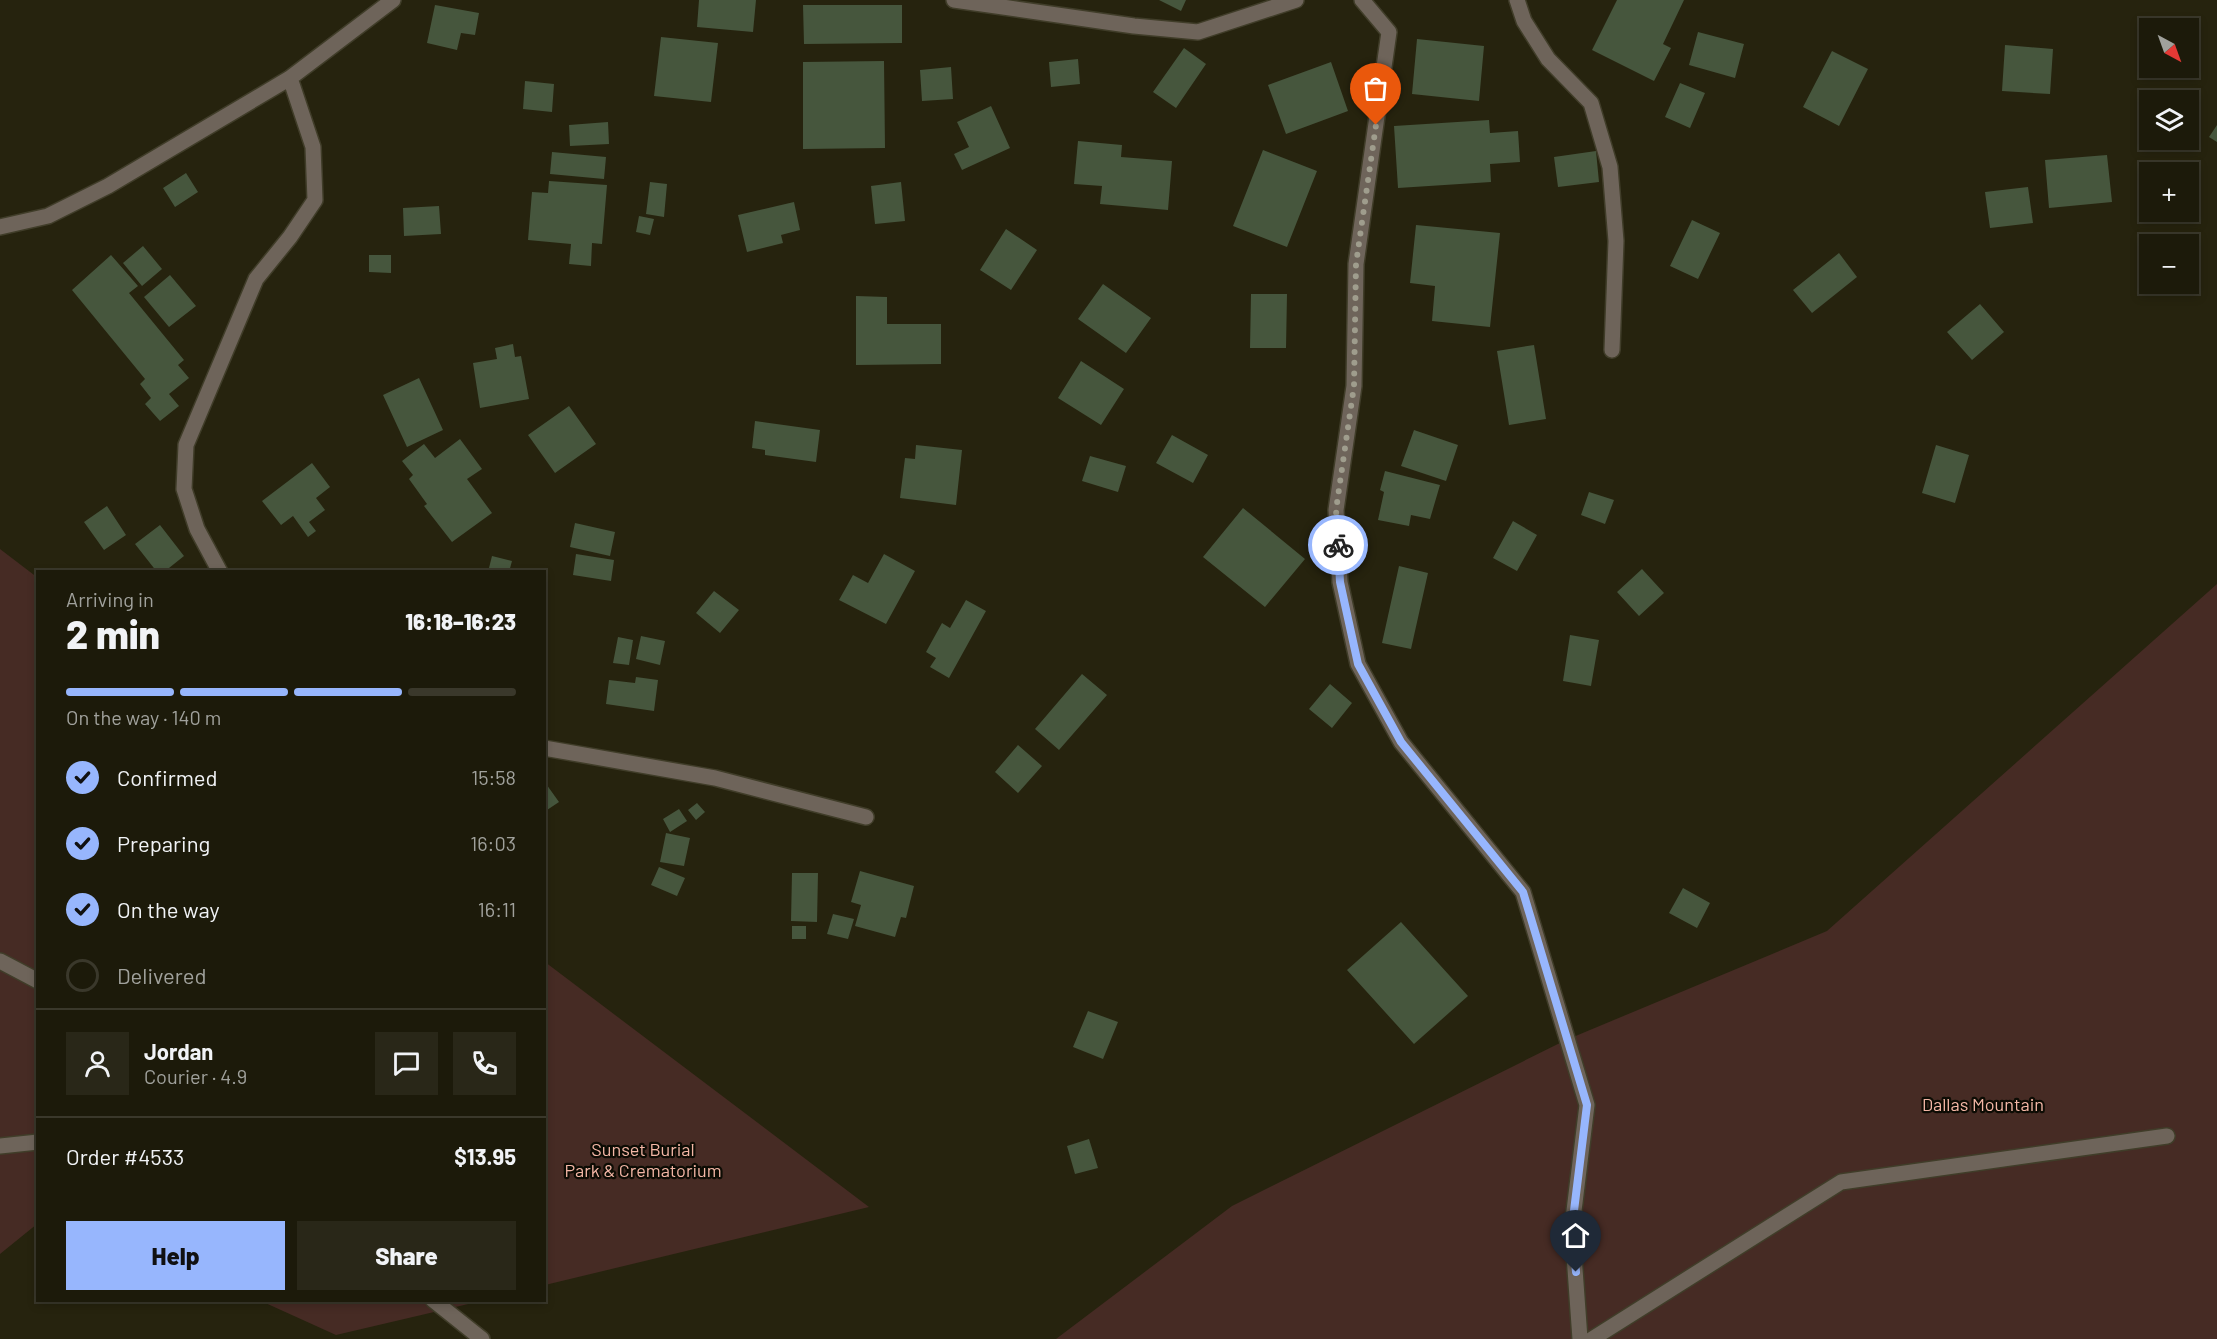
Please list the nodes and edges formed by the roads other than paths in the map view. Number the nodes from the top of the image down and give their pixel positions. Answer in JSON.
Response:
{"nodes":[{"id":1,"x":393,"y":0,"type":"edge"},
{"id":2,"x":954,"y":0,"type":"edge"},
{"id":3,"x":1296,"y":0,"type":"edge"},
{"id":4,"x":1362,"y":0,"type":"edge"},
{"id":5,"x":1517,"y":0,"type":"edge"},
{"id":6,"x":290,"y":78,"type":"junction"},
{"id":7,"x":0,"y":227,"type":"edge"},
{"id":8,"x":1612,"y":351,"type":"dead end"},
{"id":9,"x":219,"y":570,"type":"edge"},
{"id":10,"x":546,"y":748,"type":"edge"},
{"id":11,"x":866,"y":817,"type":"dead end"},
{"id":12,"x":0,"y":961,"type":"edge"},
{"id":13,"x":36,"y":980,"type":"edge"},
{"id":14,"x":2167,"y":1136,"type":"dead end"},
{"id":15,"x":36,"y":1142,"type":"edge"},
{"id":16,"x":0,"y":1146,"type":"edge"},
{"id":17,"x":436,"y":1302,"type":"edge"},
{"id":18,"x":482,"y":1339,"type":"edge"},
{"id":19,"x":1580,"y":1339,"type":"edge"},
{"id":20,"x":1592,"y":1339,"type":"edge"}],
"edges":[{"from":1,"to":6,"type":"street"},
{"from":2,"to":3,"type":"street"},
{"from":4,"to":19,"type":"street"},
{"from":5,"to":8,"type":"street"},
{"from":6,"to":7,"type":"street"},
{"from":6,"to":9,"type":"street"},
{"from":10,"to":11,"type":"street"},
{"from":12,"to":13,"type":"street"},
{"from":14,"to":20,"type":"street"},
{"from":15,"to":16,"type":"street"},
{"from":17,"to":18,"type":"street"}]}
